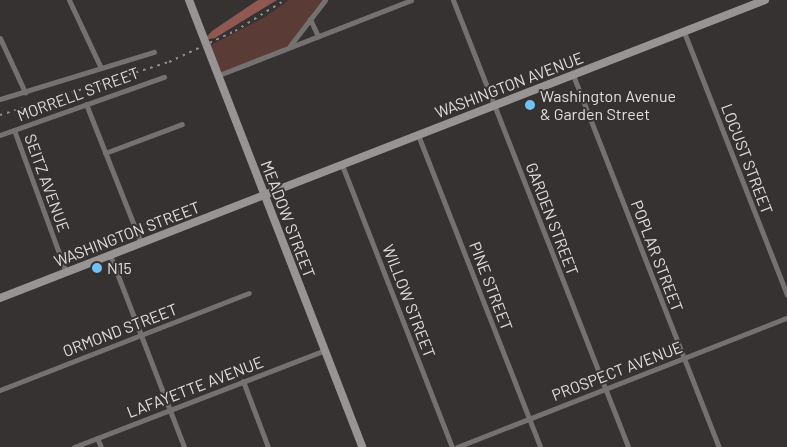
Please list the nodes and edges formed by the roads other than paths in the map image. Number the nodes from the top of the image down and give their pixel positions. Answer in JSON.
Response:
{"nodes":[{"id":1,"x":68,"y":0,"type":"edge"},
{"id":2,"x":189,"y":0,"type":"edge"},
{"id":3,"x":325,"y":0,"type":"edge"},
{"id":4,"x":411,"y":0,"type":"edge"},
{"id":5,"x":452,"y":0,"type":"edge"},
{"id":6,"x":765,"y":0,"type":"edge"},
{"id":7,"x":310,"y":19,"type":"junction"},
{"id":8,"x":684,"y":32,"type":"junction"},
{"id":9,"x":318,"y":36,"type":"junction"},
{"id":10,"x":0,"y":38,"type":"edge"},
{"id":11,"x":288,"y":48,"type":"junction"},
{"id":12,"x":154,"y":52,"type":"dead end"},
{"id":13,"x":101,"y":68,"type":"junction"},
{"id":14,"x":218,"y":75,"type":"junction"},
{"id":15,"x":573,"y":75,"type":"junction"},
{"id":16,"x":164,"y":77,"type":"dead end"},
{"id":17,"x":25,"y":92,"type":"junction"},
{"id":18,"x":0,"y":99,"type":"edge"},
{"id":19,"x":86,"y":104,"type":"junction"},
{"id":20,"x":494,"y":106,"type":"junction"},
{"id":21,"x":182,"y":124,"type":"dead end"},
{"id":22,"x":14,"y":130,"type":"junction"},
{"id":23,"x":0,"y":135,"type":"edge"},
{"id":24,"x":418,"y":135,"type":"junction"},
{"id":25,"x":105,"y":153,"type":"junction"},
{"id":26,"x":342,"y":165,"type":"junction"},
{"id":27,"x":264,"y":195,"type":"junction"},
{"id":28,"x":141,"y":243,"type":"junction"},
{"id":29,"x":110,"y":255,"type":"junction"},
{"id":30,"x":66,"y":272,"type":"junction"},
{"id":31,"x":249,"y":293,"type":"dead end"},
{"id":32,"x":787,"y":295,"type":"edge"},
{"id":33,"x":0,"y":298,"type":"edge"},
{"id":34,"x":787,"y":318,"type":"edge"},
{"id":35,"x":141,"y":335,"type":"junction"},
{"id":36,"x":324,"y":350,"type":"junction"},
{"id":37,"x":684,"y":358,"type":"junction"},
{"id":38,"x":243,"y":381,"type":"junction"},
{"id":39,"x":605,"y":389,"type":"junction"},
{"id":40,"x":0,"y":390,"type":"edge"},
{"id":41,"x":170,"y":410,"type":"junction"},
{"id":42,"x":529,"y":419,"type":"junction"},
{"id":43,"x":97,"y":438,"type":"junction"},
{"id":44,"x":74,"y":447,"type":"edge"},
{"id":45,"x":100,"y":447,"type":"edge"},
{"id":46,"x":184,"y":447,"type":"edge"},
{"id":47,"x":268,"y":447,"type":"edge"},
{"id":48,"x":362,"y":447,"type":"edge"},
{"id":49,"x":452,"y":447,"type":"edge"},
{"id":50,"x":457,"y":447,"type":"edge"},
{"id":51,"x":540,"y":447,"type":"edge"},
{"id":52,"x":628,"y":447,"type":"edge"},
{"id":53,"x":718,"y":447,"type":"edge"}],
"edges":[{"from":1,"to":13,"type":"street"},
{"from":2,"to":14,"type":"main road","name":"MEADOW STREET"},
{"from":3,"to":7,"type":"street"},
{"from":4,"to":9,"type":"street"},
{"from":5,"to":20,"type":"street","name":"GARDEN STREET"},
{"from":6,"to":8,"type":"main road","name":"WASHINGTON AVENUE"},
{"from":7,"to":9,"type":"street"},
{"from":7,"to":11,"type":"street"},
{"from":8,"to":15,"type":"main road","name":"WASHINGTON AVENUE"},
{"from":8,"to":32,"type":"street","name":"LOCUST STREET"},
{"from":9,"to":11,"type":"street"},
{"from":10,"to":17,"type":"street"},
{"from":11,"to":14,"type":"street"},
{"from":12,"to":13,"type":"street"},
{"from":13,"to":17,"type":"street"},
{"from":14,"to":27,"type":"main road","name":"MEADOW STREET"},
{"from":15,"to":20,"type":"main road","name":"WASHINGTON AVENUE"},
{"from":15,"to":37,"type":"street","name":"POPLAR STREET"},
{"from":16,"to":19,"type":"street","name":"MORRELL STREET"},
{"from":17,"to":18,"type":"street"},
{"from":19,"to":22,"type":"street","name":"MORRELL STREET"},
{"from":19,"to":25,"type":"street"},
{"from":20,"to":24,"type":"main road","name":"WASHINGTON AVENUE"},
{"from":20,"to":39,"type":"street","name":"GARDEN STREET"},
{"from":21,"to":25,"type":"street"},
{"from":22,"to":23,"type":"street","name":"MORRELL STREET"},
{"from":22,"to":30,"type":"street","name":"SEITZ AVENUE"},
{"from":24,"to":26,"type":"main road","name":"WASHINGTON AVENUE"},
{"from":24,"to":42,"type":"street","name":"PINE STREET"},
{"from":25,"to":28,"type":"street"},
{"from":26,"to":27,"type":"main road","name":"WASHINGTON AVENUE"},
{"from":26,"to":49,"type":"street","name":"WILLOW STREET"},
{"from":27,"to":28,"type":"main road","name":"WASHINGTON STREET"},
{"from":27,"to":36,"type":"main road","name":"MEADOW STREET"},
{"from":28,"to":29,"type":"main road","name":"WASHINGTON STREET"},
{"from":29,"to":30,"type":"main road","name":"WASHINGTON STREET"},
{"from":29,"to":35,"type":"street"},
{"from":30,"to":33,"type":"main road","name":"WASHINGTON STREET"},
{"from":31,"to":35,"type":"street","name":"ORMOND STREET"},
{"from":34,"to":37,"type":"street","name":"PROSPECT AVENUE"},
{"from":35,"to":40,"type":"street","name":"ORMOND STREET"},
{"from":35,"to":41,"type":"street"},
{"from":36,"to":38,"type":"street","name":"LAFAYETTE AVENUE"},
{"from":36,"to":48,"type":"main road","name":"MEADOW STREET"},
{"from":37,"to":39,"type":"street","name":"PROSPECT AVENUE"},
{"from":37,"to":53,"type":"street","name":"POPLAR STREET"},
{"from":38,"to":41,"type":"street","name":"LAFAYETTE AVENUE"},
{"from":38,"to":47,"type":"street"},
{"from":39,"to":42,"type":"street","name":"PROSPECT AVENUE"},
{"from":39,"to":52,"type":"street","name":"GARDEN STREET"},
{"from":41,"to":43,"type":"street","name":"LAFAYETTE AVENUE"},
{"from":41,"to":46,"type":"street"},
{"from":42,"to":50,"type":"street","name":"PROSPECT AVENUE"},
{"from":42,"to":51,"type":"street","name":"PINE STREET"},
{"from":43,"to":44,"type":"street","name":"LAFAYETTE AVENUE"},
{"from":43,"to":45,"type":"street"}]}
